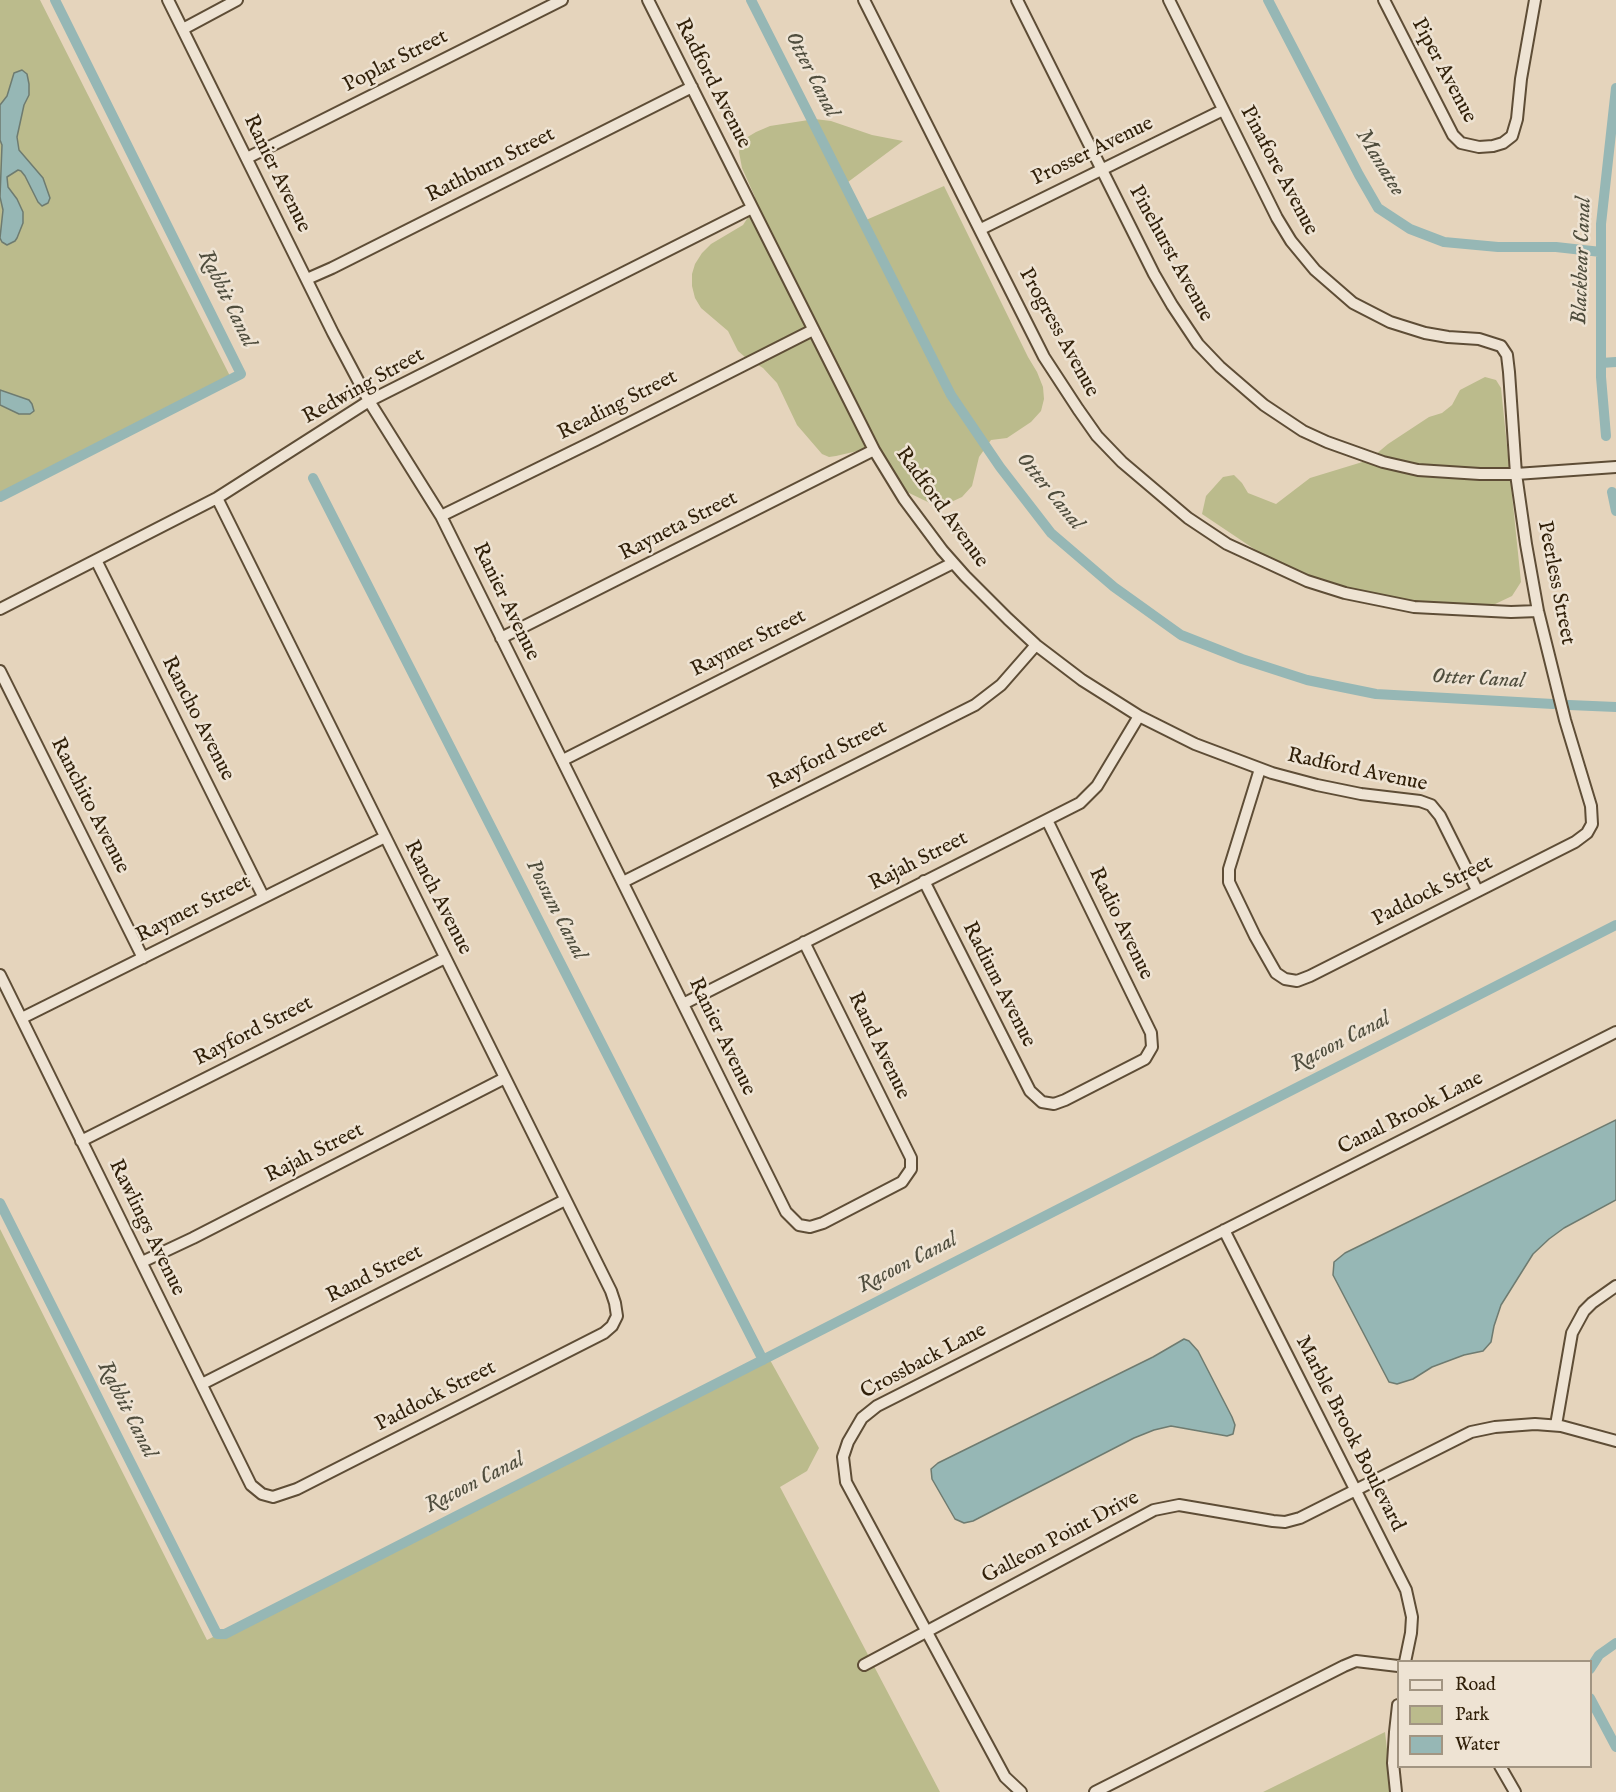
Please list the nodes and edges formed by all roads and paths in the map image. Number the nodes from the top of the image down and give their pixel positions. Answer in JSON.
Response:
{"nodes":[{"id":1,"x":168,"y":0,"type":"edge"},
{"id":2,"x":237,"y":0,"type":"edge"},
{"id":3,"x":561,"y":0,"type":"edge"},
{"id":4,"x":648,"y":0,"type":"edge"},
{"id":5,"x":864,"y":0,"type":"edge"},
{"id":6,"x":1017,"y":0,"type":"edge"},
{"id":7,"x":1169,"y":0,"type":"edge"},
{"id":8,"x":1384,"y":0,"type":"edge"},
{"id":9,"x":1535,"y":0,"type":"edge"},
{"id":10,"x":183,"y":28,"type":"junction"},
{"id":11,"x":692,"y":87,"type":"junction"},
{"id":12,"x":1223,"y":110,"type":"junction"},
{"id":13,"x":247,"y":158,"type":"junction"},
{"id":14,"x":1102,"y":169,"type":"junction"},
{"id":15,"x":752,"y":208,"type":"junction"},
{"id":16,"x":981,"y":229,"type":"junction"},
{"id":17,"x":307,"y":279,"type":"junction"},
{"id":18,"x":813,"y":330,"type":"junction"},
{"id":19,"x":1501,"y":346,"type":"joint"},
{"id":20,"x":369,"y":401,"type":"junction"},
{"id":21,"x":874,"y":450,"type":"junction"},
{"id":22,"x":1616,"y":467,"type":"edge"},
{"id":23,"x":1516,"y":474,"type":"junction"},
{"id":24,"x":217,"y":498,"type":"junction"},
{"id":25,"x":441,"y":516,"type":"junction"},
{"id":26,"x":96,"y":560,"type":"junction"},
{"id":27,"x":953,"y":563,"type":"junction"},
{"id":28,"x":0,"y":609,"type":"edge"},
{"id":29,"x":1538,"y":611,"type":"junction"},
{"id":30,"x":501,"y":638,"type":"junction"},
{"id":31,"x":1036,"y":645,"type":"junction"},
{"id":32,"x":0,"y":671,"type":"edge"},
{"id":33,"x":1139,"y":716,"type":"junction"},
{"id":34,"x":563,"y":760,"type":"junction"},
{"id":35,"x":1260,"y":769,"type":"junction"},
{"id":36,"x":1047,"y":820,"type":"junction"},
{"id":37,"x":1592,"y":824,"type":"joint"},
{"id":38,"x":385,"y":837,"type":"junction"},
{"id":39,"x":924,"y":881,"type":"junction"},
{"id":40,"x":623,"y":882,"type":"junction"},
{"id":41,"x":1478,"y":890,"type":"junction"},
{"id":42,"x":263,"y":896,"type":"junction"},
{"id":43,"x":804,"y":942,"type":"junction"},
{"id":44,"x":143,"y":958,"type":"junction"},
{"id":45,"x":445,"y":958,"type":"junction"},
{"id":46,"x":0,"y":975,"type":"edge"},
{"id":47,"x":682,"y":1004,"type":"junction"},
{"id":48,"x":21,"y":1018,"type":"junction"},
{"id":49,"x":1616,"y":1032,"type":"edge"},
{"id":50,"x":505,"y":1078,"type":"junction"},
{"id":51,"x":1042,"y":1102,"type":"joint"},
{"id":52,"x":81,"y":1141,"type":"junction"},
{"id":53,"x":565,"y":1200,"type":"junction"},
{"id":54,"x":799,"y":1225,"type":"joint"},
{"id":55,"x":1224,"y":1230,"type":"junction"},
{"id":56,"x":142,"y":1262,"type":"junction"},
{"id":57,"x":1616,"y":1286,"type":"edge"},
{"id":58,"x":616,"y":1316,"type":"joint"},
{"id":59,"x":202,"y":1384,"type":"junction"},
{"id":60,"x":1556,"y":1425,"type":"junction"},
{"id":61,"x":1616,"y":1441,"type":"edge"},
{"id":62,"x":1355,"y":1490,"type":"junction"},
{"id":63,"x":262,"y":1494,"type":"joint"},
{"id":64,"x":927,"y":1631,"type":"junction"},
{"id":65,"x":1406,"y":1660,"type":"edge"},
{"id":66,"x":864,"y":1665,"type":"dead end"},
{"id":67,"x":1397,"y":1666,"type":"edge"},
{"id":68,"x":1397,"y":1715,"type":"edge"},
{"id":69,"x":1501,"y":1768,"type":"edge"},
{"id":70,"x":1021,"y":1792,"type":"edge"},
{"id":71,"x":1095,"y":1792,"type":"edge"},
{"id":72,"x":1396,"y":1792,"type":"edge"},
{"id":73,"x":1515,"y":1792,"type":"edge"}],
"edges":[{"from":1,"to":10,"type":"street","name":"Ranier Avenue"},
{"from":2,"to":10,"type":"street"},
{"from":3,"to":13,"type":"street","name":"Poplar Street"},
{"from":4,"to":11,"type":"street","name":"Radford Avenue"},
{"from":5,"to":16,"type":"street","name":"Progress Avenue"},
{"from":6,"to":14,"type":"street","name":"Pinehurst Avenue"},
{"from":7,"to":12,"type":"street","name":"Pinafore Avenue"},
{"from":8,"to":9,"type":"street","name":"Piper Avenue"},
{"from":10,"to":13,"type":"street","name":"Ranier Avenue"},
{"from":11,"to":15,"type":"street","name":"Radford Avenue"},
{"from":11,"to":17,"type":"street","name":"Rathburn Street"},
{"from":12,"to":14,"type":"street","name":"Prosser Avenue"},
{"from":12,"to":19,"type":"street","name":"Pinafore Avenue"},
{"from":13,"to":17,"type":"street","name":"Ranier Avenue"},
{"from":14,"to":16,"type":"street","name":"Prosser Avenue"},
{"from":14,"to":23,"type":"street","name":"Pinehurst Avenue"},
{"from":15,"to":18,"type":"street","name":"Radford Avenue"},
{"from":15,"to":20,"type":"street","name":"Redwing Street"},
{"from":16,"to":29,"type":"street","name":"Progress Avenue"},
{"from":17,"to":20,"type":"street","name":"Ranier Avenue"},
{"from":18,"to":21,"type":"street","name":"Radford Avenue"},
{"from":18,"to":25,"type":"street","name":"Reading Street"},
{"from":19,"to":23,"type":"street","name":"Peerless Street"},
{"from":20,"to":24,"type":"street","name":"Redwing Street"},
{"from":20,"to":25,"type":"street","name":"Ranier Avenue"},
{"from":21,"to":27,"type":"street","name":"Radford Avenue"},
{"from":21,"to":30,"type":"street","name":"Rayneta Street"},
{"from":22,"to":23,"type":"street","name":"Pinehurst Avenue"},
{"from":23,"to":29,"type":"street","name":"Peerless Street"},
{"from":24,"to":26,"type":"street","name":"Redwing Street"},
{"from":24,"to":38,"type":"street","name":"Ranch Avenue"},
{"from":25,"to":30,"type":"street","name":"Ranier Avenue"},
{"from":26,"to":28,"type":"street","name":"Redwing Street"},
{"from":26,"to":42,"type":"street","name":"Rancho Avenue"},
{"from":27,"to":31,"type":"street","name":"Radford Avenue"},
{"from":27,"to":34,"type":"street","name":"Raymer Street"},
{"from":29,"to":37,"type":"street","name":"Peerless Street"},
{"from":30,"to":34,"type":"street","name":"Ranier Avenue"},
{"from":31,"to":33,"type":"street","name":"Radford Avenue"},
{"from":31,"to":40,"type":"street","name":"Rayford Street"},
{"from":32,"to":44,"type":"street","name":"Ranchito Avenue"},
{"from":33,"to":35,"type":"street","name":"Radford Avenue"},
{"from":33,"to":36,"type":"street","name":"Rajah Street"},
{"from":34,"to":40,"type":"street","name":"Ranier Avenue"},
{"from":35,"to":41,"type":"street","name":"Radford Avenue"},
{"from":35,"to":41,"type":"street","name":"Paddock Street"},
{"from":36,"to":39,"type":"street","name":"Rajah Street"},
{"from":36,"to":51,"type":"street","name":"Radio Avenue"},
{"from":37,"to":41,"type":"street","name":"Paddock Street"},
{"from":38,"to":42,"type":"street","name":"Raymer Street"},
{"from":38,"to":45,"type":"street","name":"Ranch Avenue"},
{"from":39,"to":43,"type":"street","name":"Rajah Street"},
{"from":39,"to":51,"type":"street","name":"Radium Avenue"},
{"from":40,"to":47,"type":"street","name":"Ranier Avenue"},
{"from":42,"to":44,"type":"street","name":"Raymer Street"},
{"from":43,"to":47,"type":"street","name":"Rajah Street"},
{"from":43,"to":54,"type":"street","name":"Rand Avenue"},
{"from":44,"to":48,"type":"street","name":"Raymer Street"},
{"from":45,"to":50,"type":"street","name":"Ranch Avenue"},
{"from":45,"to":52,"type":"street","name":"Rayford Street"},
{"from":46,"to":48,"type":"street","name":"Rawlings Avenue"},
{"from":47,"to":54,"type":"street","name":"Ranier Avenue"},
{"from":48,"to":52,"type":"street","name":"Rawlings Avenue"},
{"from":49,"to":55,"type":"street","name":"Canal Brook Lane"},
{"from":50,"to":53,"type":"street","name":"Ranch Avenue"},
{"from":50,"to":56,"type":"street","name":"Rajah Street"},
{"from":52,"to":56,"type":"street","name":"Rawlings Avenue"},
{"from":53,"to":58,"type":"street","name":"Ranch Avenue"},
{"from":53,"to":59,"type":"street","name":"Rand Street"},
{"from":55,"to":62,"type":"street","name":"Marble Brook Boulevard"},
{"from":55,"to":64,"type":"street","name":"Crossback Lane"},
{"from":56,"to":59,"type":"street","name":"Rawlings Avenue"},
{"from":57,"to":60,"type":"street"},
{"from":58,"to":63,"type":"street","name":"Paddock Street"},
{"from":59,"to":63,"type":"street","name":"Rawlings Avenue"},
{"from":60,"to":61,"type":"street"},
{"from":60,"to":62,"type":"street"},
{"from":62,"to":64,"type":"street","name":"Galleon Point Drive"},
{"from":62,"to":65,"type":"street","name":"Marble Brook Boulevard"},
{"from":64,"to":66,"type":"street","name":"Galleon Point Drive"},
{"from":64,"to":70,"type":"street","name":"Crossback Lane"},
{"from":67,"to":71,"type":"street"},
{"from":68,"to":72,"type":"street"},
{"from":69,"to":73,"type":"street"}]}
